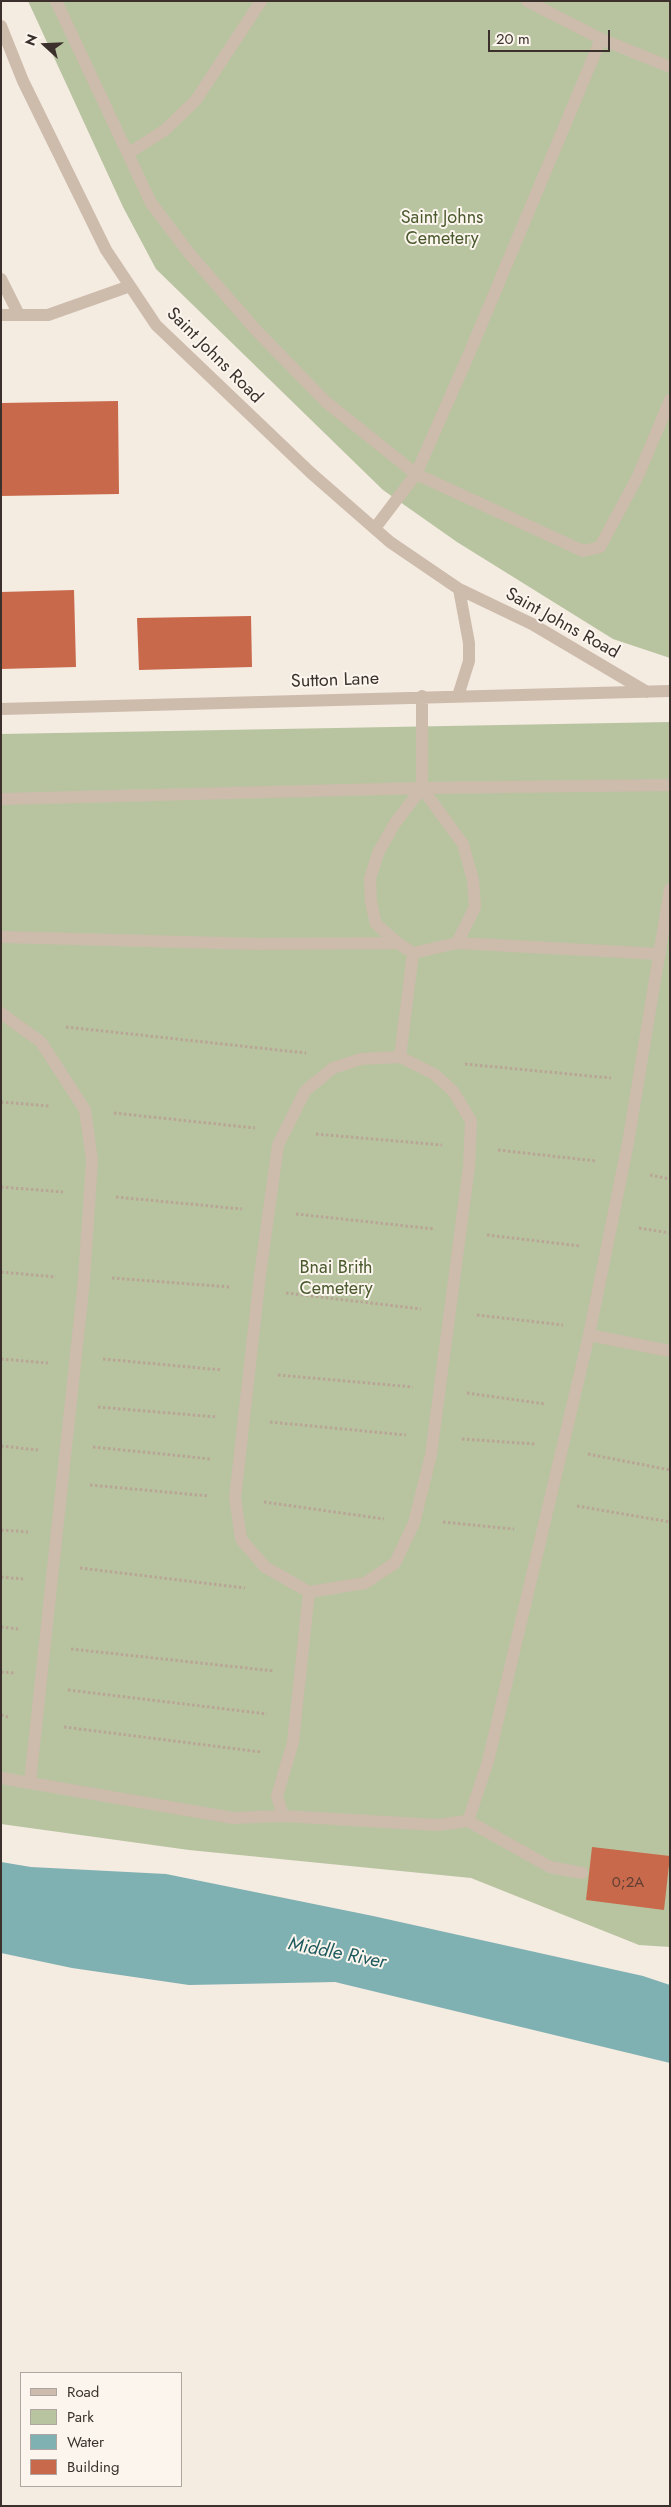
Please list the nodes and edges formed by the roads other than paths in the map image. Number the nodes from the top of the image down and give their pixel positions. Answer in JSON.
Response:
{"nodes":[{"id":1,"x":56,"y":1,"type":"edge"},
{"id":2,"x":261,"y":1,"type":"edge"},
{"id":3,"x":526,"y":1,"type":"edge"},
{"id":4,"x":1,"y":26,"type":"edge"},
{"id":5,"x":600,"y":39,"type":"junction"},
{"id":6,"x":670,"y":67,"type":"edge"},
{"id":7,"x":129,"y":154,"type":"junction"},
{"id":8,"x":1,"y":279,"type":"edge"},
{"id":9,"x":130,"y":286,"type":"junction"},
{"id":10,"x":1,"y":315,"type":"edge"},
{"id":11,"x":19,"y":315,"type":"junction"},
{"id":12,"x":670,"y":400,"type":"edge"},
{"id":13,"x":416,"y":474,"type":"junction"},
{"id":14,"x":375,"y":528,"type":"junction"},
{"id":15,"x":459,"y":589,"type":"junction"},
{"id":16,"x":670,"y":691,"type":"edge"},
{"id":17,"x":647,"y":692,"type":"junction"},
{"id":18,"x":422,"y":696,"type":"junction"},
{"id":19,"x":458,"y":696,"type":"junction"},
{"id":20,"x":1,"y":709,"type":"edge"},
{"id":21,"x":670,"y":785,"type":"edge"},
{"id":22,"x":422,"y":788,"type":"junction"},
{"id":23,"x":1,"y":799,"type":"edge"},
{"id":24,"x":670,"y":889,"type":"edge"},
{"id":25,"x":1,"y":937,"type":"edge"},
{"id":26,"x":457,"y":943,"type":"junction"},
{"id":27,"x":398,"y":944,"type":"junction"},
{"id":28,"x":413,"y":953,"type":"junction"},
{"id":29,"x":660,"y":954,"type":"junction"},
{"id":30,"x":1,"y":1013,"type":"edge"},
{"id":31,"x":400,"y":1057,"type":"junction"},
{"id":32,"x":590,"y":1335,"type":"junction"},
{"id":33,"x":670,"y":1351,"type":"edge"},
{"id":34,"x":309,"y":1592,"type":"junction"},
{"id":35,"x":1,"y":1778,"type":"edge"},
{"id":36,"x":30,"y":1782,"type":"junction"},
{"id":37,"x":283,"y":1816,"type":"junction"},
{"id":38,"x":468,"y":1821,"type":"junction"},
{"id":39,"x":582,"y":1873,"type":"dead end"}],
"edges":[{"from":1,"to":7,"type":"street"},
{"from":2,"to":7,"type":"street"},
{"from":3,"to":5,"type":"street"},
{"from":4,"to":9,"type":"street","name":"Saint Johns Road"},
{"from":5,"to":6,"type":"street"},
{"from":5,"to":13,"type":"street"},
{"from":7,"to":13,"type":"street"},
{"from":8,"to":11,"type":"street"},
{"from":9,"to":11,"type":"street"},
{"from":9,"to":14,"type":"street","name":"Saint Johns Road"},
{"from":10,"to":11,"type":"street"},
{"from":12,"to":13,"type":"street"},
{"from":13,"to":14,"type":"street"},
{"from":14,"to":15,"type":"street","name":"Saint Johns Road"},
{"from":15,"to":17,"type":"street","name":"Saint Johns Road"},
{"from":15,"to":19,"type":"street"},
{"from":16,"to":17,"type":"street","name":"Sutton Lane"},
{"from":17,"to":19,"type":"street","name":"Sutton Lane"},
{"from":18,"to":19,"type":"street","name":"Sutton Lane"},
{"from":18,"to":20,"type":"street","name":"Sutton Lane"},
{"from":18,"to":22,"type":"street"},
{"from":21,"to":22,"type":"street"},
{"from":22,"to":23,"type":"street"},
{"from":22,"to":26,"type":"street"},
{"from":22,"to":27,"type":"street"},
{"from":24,"to":29,"type":"street"},
{"from":25,"to":27,"type":"street"},
{"from":26,"to":28,"type":"street"},
{"from":26,"to":29,"type":"street"},
{"from":27,"to":28,"type":"street"},
{"from":28,"to":31,"type":"street"},
{"from":29,"to":32,"type":"street"},
{"from":30,"to":36,"type":"street"},
{"from":31,"to":34,"type":"street"},
{"from":31,"to":34,"type":"street"},
{"from":32,"to":33,"type":"street"},
{"from":32,"to":38,"type":"street"},
{"from":34,"to":37,"type":"street"},
{"from":35,"to":36,"type":"street"},
{"from":36,"to":37,"type":"street"},
{"from":37,"to":38,"type":"street"},
{"from":38,"to":39,"type":"street"}]}
